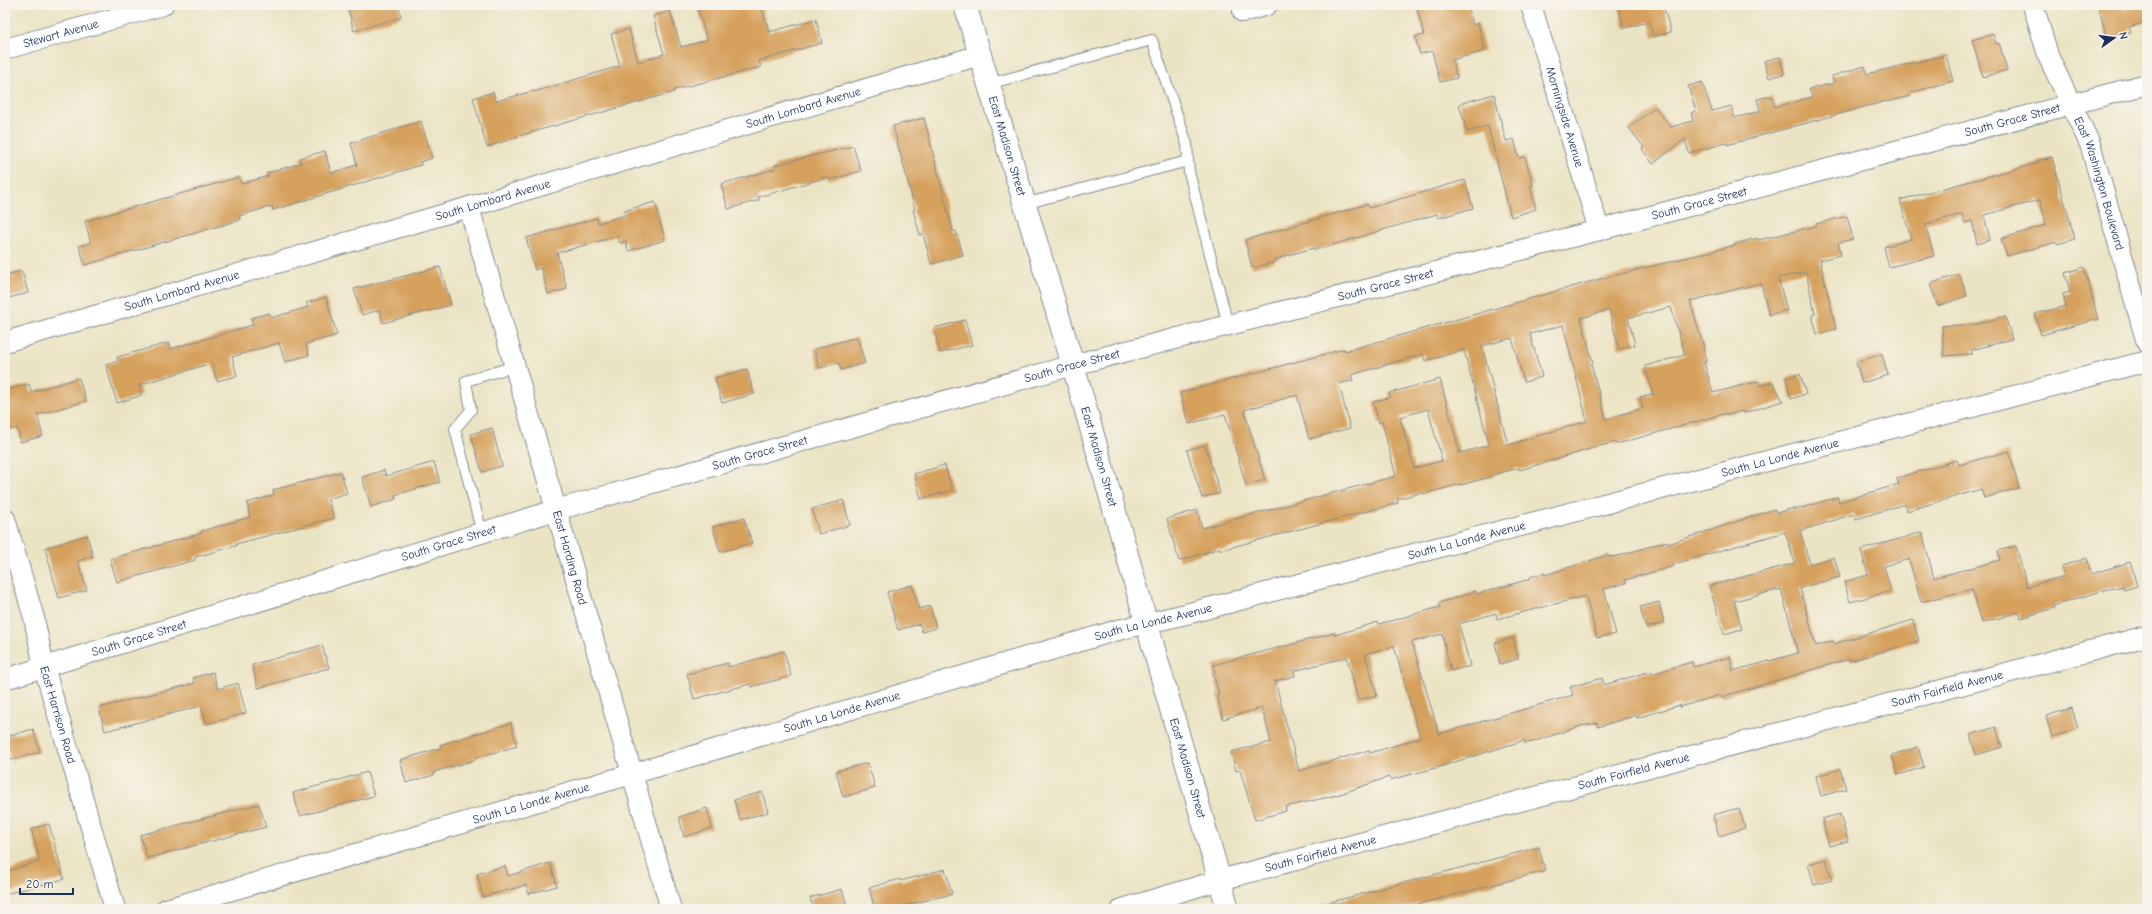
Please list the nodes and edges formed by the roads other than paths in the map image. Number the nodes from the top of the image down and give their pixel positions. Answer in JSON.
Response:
{"nodes":[{"id":1,"x":163,"y":5,"type":"edge"},
{"id":2,"x":965,"y":5,"type":"edge"},
{"id":3,"x":1268,"y":5,"type":"edge"},
{"id":4,"x":1531,"y":5,"type":"edge"},
{"id":5,"x":2033,"y":5,"type":"edge"},
{"id":6,"x":138,"y":8,"type":"edge"},
{"id":7,"x":1243,"y":12,"type":"dead end"},
{"id":8,"x":5,"y":49,"type":"edge"},
{"id":9,"x":980,"y":55,"type":"junction"},
{"id":10,"x":988,"y":84,"type":"junction"},
{"id":11,"x":2147,"y":84,"type":"edge"},
{"id":12,"x":2071,"y":104,"type":"junction"},
{"id":13,"x":1188,"y":161,"type":"junction"},
{"id":14,"x":1024,"y":204,"type":"junction"},
{"id":15,"x":469,"y":207,"type":"junction"},
{"id":16,"x":1599,"y":230,"type":"junction"},
{"id":17,"x":1228,"y":325,"type":"junction"},
{"id":18,"x":5,"y":342,"type":"edge"},
{"id":19,"x":2147,"y":344,"type":"edge"},
{"id":20,"x":2147,"y":361,"type":"edge"},
{"id":21,"x":1073,"y":365,"type":"junction"},
{"id":22,"x":515,"y":366,"type":"junction"},
{"id":23,"x":556,"y":510,"type":"junction"},
{"id":24,"x":5,"y":519,"type":"edge"},
{"id":25,"x":482,"y":533,"type":"junction"},
{"id":26,"x":1146,"y":624,"type":"junction"},
{"id":27,"x":2147,"y":636,"type":"edge"},
{"id":28,"x":44,"y":667,"type":"junction"},
{"id":29,"x":5,"y":678,"type":"edge"},
{"id":30,"x":632,"y":774,"type":"junction"},
{"id":31,"x":1220,"y":880,"type":"junction"},
{"id":32,"x":115,"y":909,"type":"edge"},
{"id":33,"x":166,"y":909,"type":"edge"},
{"id":34,"x":671,"y":909,"type":"edge"},
{"id":35,"x":1122,"y":909,"type":"edge"},
{"id":36,"x":1228,"y":909,"type":"edge"}],
"edges":[{"from":1,"to":6,"type":"street","name":"Stewart Avenue"},
{"from":2,"to":9,"type":"street","name":"East Madison Street"},
{"from":3,"to":7,"type":"street"},
{"from":4,"to":16,"type":"street","name":"Morningside Avenue"},
{"from":5,"to":12,"type":"street","name":"East Washington Boulevard"},
{"from":6,"to":8,"type":"street","name":"Stewart Avenue"},
{"from":9,"to":10,"type":"street","name":"East Madison Street"},
{"from":9,"to":15,"type":"street","name":"South Lombard Avenue"},
{"from":10,"to":13,"type":"lane"},
{"from":10,"to":14,"type":"street","name":"East Madison Street"},
{"from":11,"to":12,"type":"street","name":"South Grace Street"},
{"from":12,"to":16,"type":"street","name":"South Grace Street"},
{"from":12,"to":19,"type":"street","name":"East Washington Boulevard"},
{"from":13,"to":14,"type":"lane"},
{"from":13,"to":17,"type":"lane"},
{"from":14,"to":21,"type":"street","name":"East Madison Street"},
{"from":15,"to":18,"type":"street","name":"South Lombard Avenue"},
{"from":15,"to":22,"type":"street","name":"East Harding Road"},
{"from":16,"to":17,"type":"street","name":"South Grace Street"},
{"from":17,"to":21,"type":"street","name":"South Grace Street"},
{"from":20,"to":26,"type":"street","name":"South La Londe Avenue"},
{"from":21,"to":23,"type":"street","name":"South Grace Street"},
{"from":21,"to":26,"type":"street","name":"East Madison Street"},
{"from":22,"to":23,"type":"street","name":"East Harding Road"},
{"from":22,"to":25,"type":"lane"},
{"from":23,"to":25,"type":"street","name":"South Grace Street"},
{"from":23,"to":30,"type":"street","name":"East Harding Road"},
{"from":24,"to":28,"type":"street","name":"East Harrison Road"},
{"from":25,"to":28,"type":"street","name":"South Grace Street"},
{"from":26,"to":30,"type":"street","name":"South La Londe Avenue"},
{"from":26,"to":31,"type":"street","name":"East Madison Street"},
{"from":27,"to":31,"type":"street","name":"South Fairfield Avenue"},
{"from":28,"to":29,"type":"street","name":"South Grace Street"},
{"from":28,"to":32,"type":"street","name":"East Harrison Road"},
{"from":30,"to":33,"type":"street","name":"South La Londe Avenue"},
{"from":30,"to":34,"type":"street","name":"East Harding Road"},
{"from":31,"to":35,"type":"street","name":"South Fairfield Avenue"},
{"from":31,"to":36,"type":"street","name":"East Madison Street"}]}
